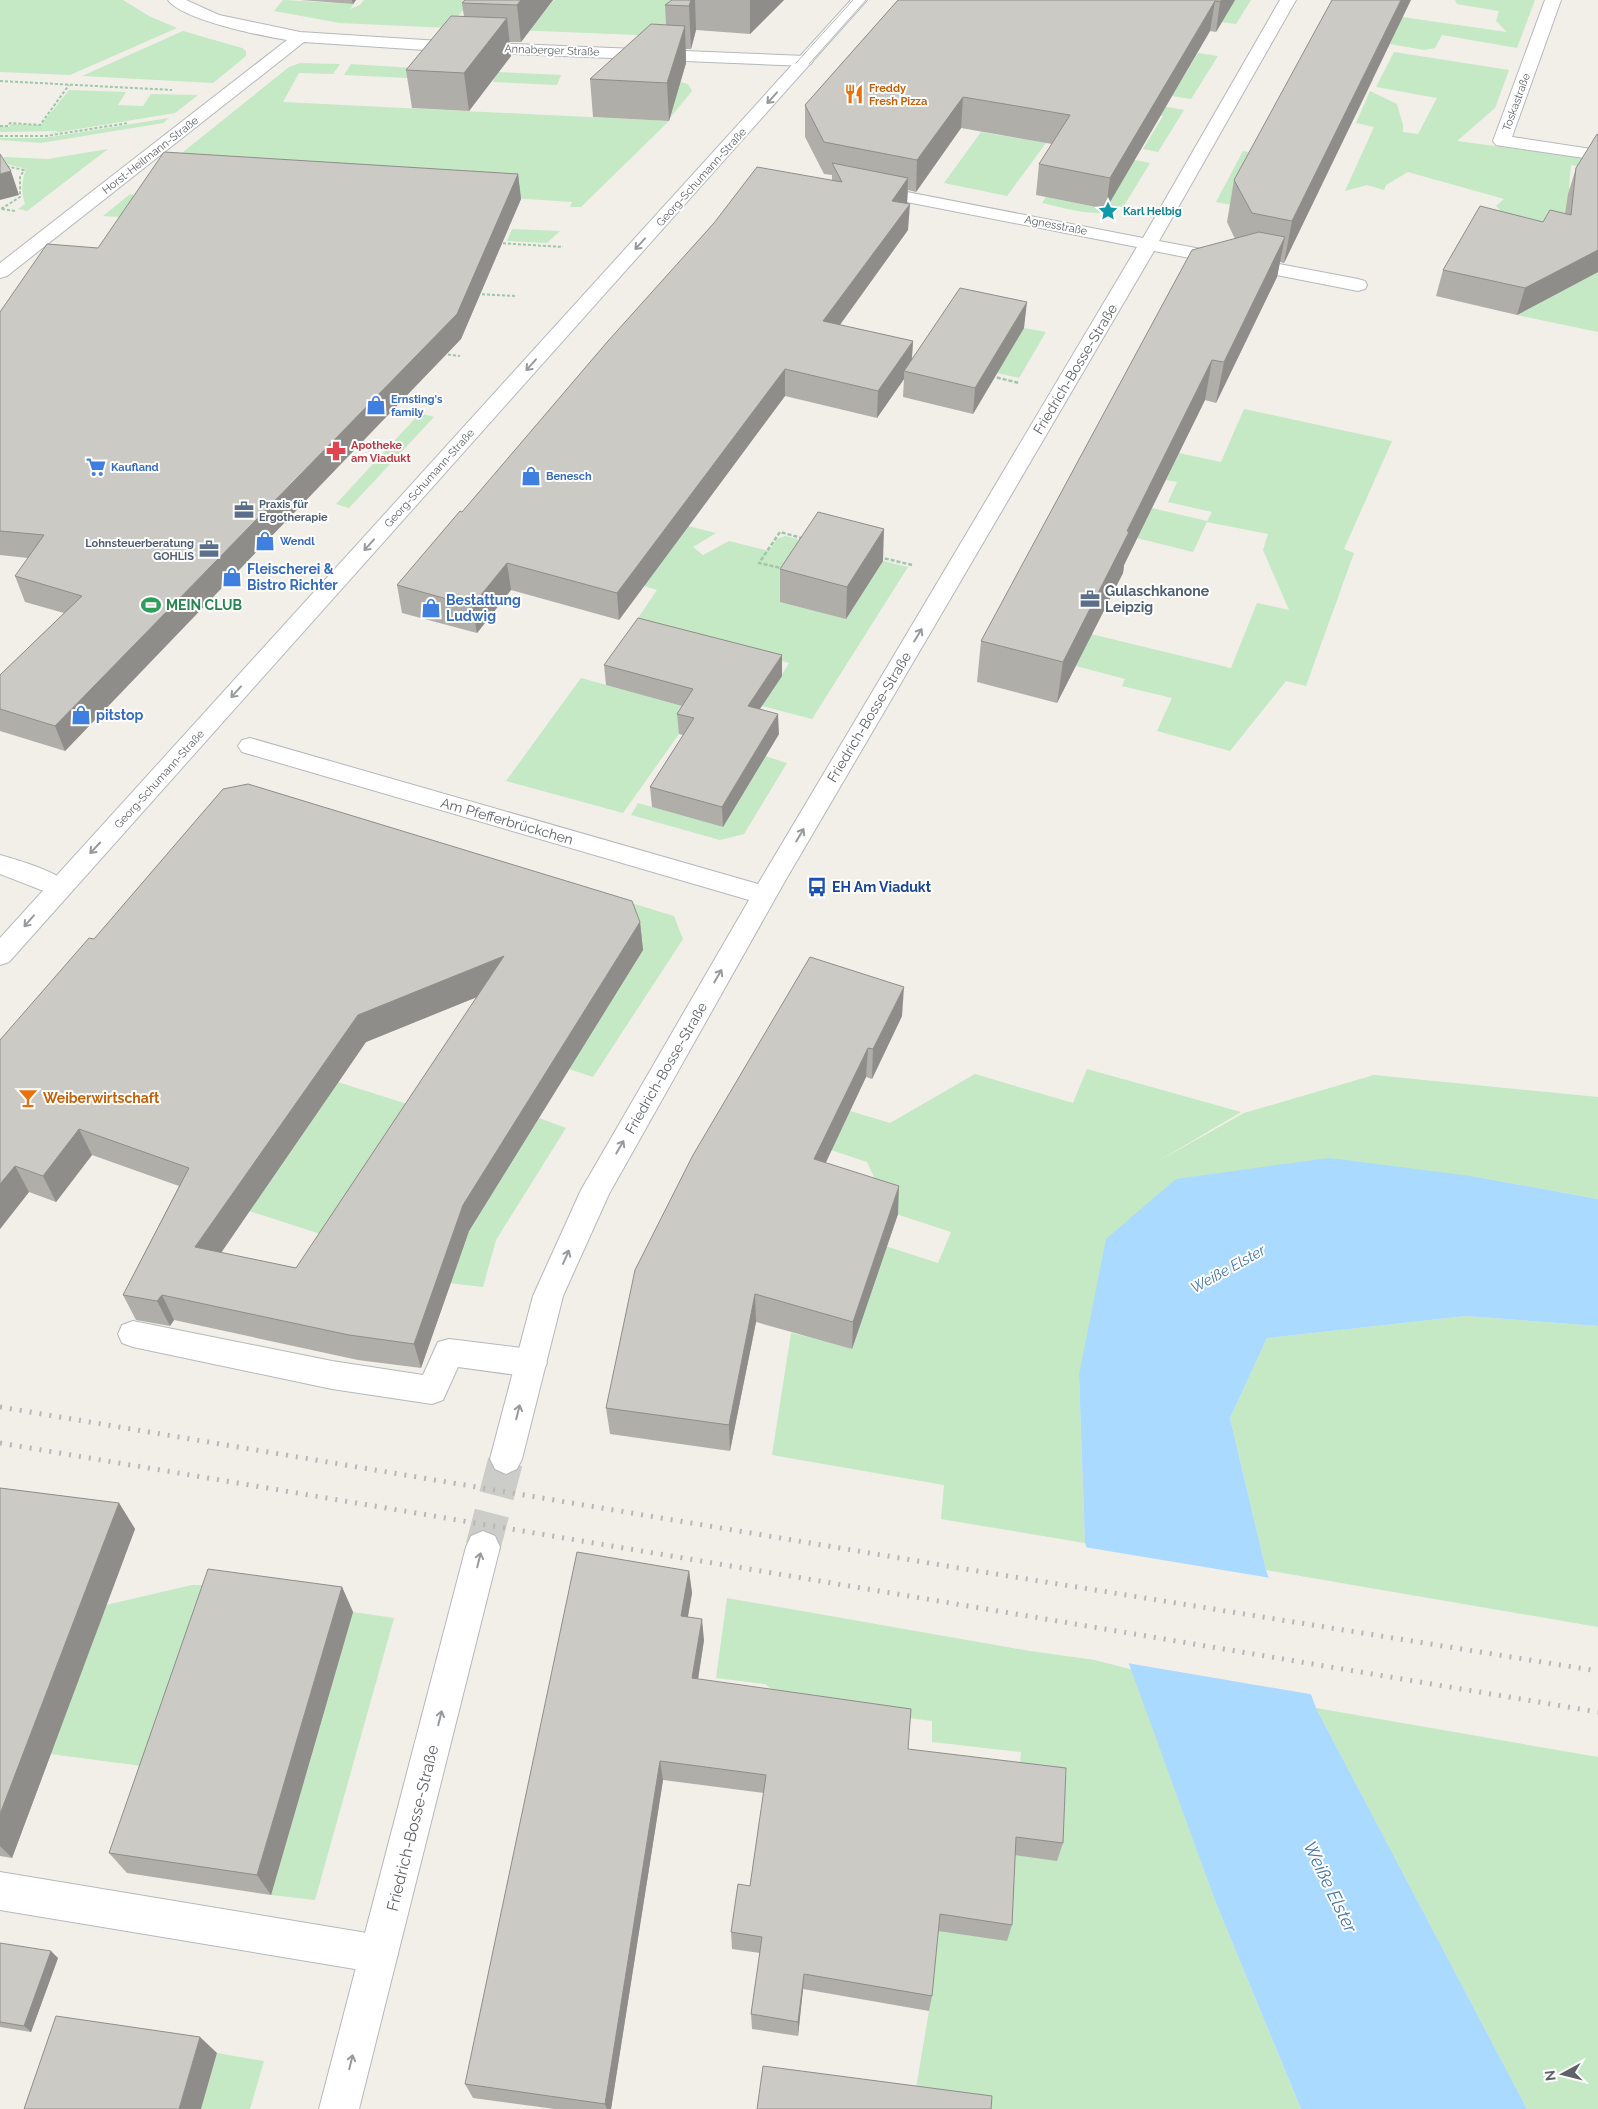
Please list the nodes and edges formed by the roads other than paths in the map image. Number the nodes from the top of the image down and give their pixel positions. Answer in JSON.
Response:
{"nodes":[{"id":1,"x":176,"y":0,"type":"edge"},
{"id":2,"x":859,"y":0,"type":"edge"},
{"id":3,"x":1288,"y":0,"type":"edge"},
{"id":4,"x":1552,"y":0,"type":"edge"},
{"id":5,"x":300,"y":37,"type":"junction"},
{"id":6,"x":805,"y":61,"type":"junction"},
{"id":7,"x":1598,"y":155,"type":"edge"},
{"id":8,"x":854,"y":186,"type":"edge"},
{"id":9,"x":1150,"y":243,"type":"junction"},
{"id":10,"x":0,"y":272,"type":"edge"},
{"id":11,"x":1358,"y":285,"type":"dead end"},
{"id":12,"x":250,"y":746,"type":"dead end"},
{"id":13,"x":0,"y":864,"type":"edge"},
{"id":14,"x":59,"y":888,"type":"junction"},
{"id":15,"x":764,"y":895,"type":"junction"},
{"id":16,"x":0,"y":955,"type":"edge"},
{"id":17,"x":133,"y":1334,"type":"dead end"},
{"id":18,"x":531,"y":1363,"type":"junction"},
{"id":19,"x":506,"y":1459,"type":"tunnel mouth"},
{"id":20,"x":483,"y":1547,"type":"tunnel mouth"},
{"id":21,"x":0,"y":1891,"type":"edge"},
{"id":22,"x":379,"y":1954,"type":"junction"},
{"id":23,"x":339,"y":2109,"type":"edge"}],
"edges":[{"from":1,"to":5,"type":"street","name":"Annaberger Straße"},
{"from":2,"to":6,"type":"street","name":"Georg-Schumann-Straße"},
{"from":3,"to":9,"type":"street","name":"Friedrich-Bosse-Straße"},
{"from":4,"to":7,"type":"street","name":"Toskastraße"},
{"from":5,"to":6,"type":"street","name":"Annaberger Straße"},
{"from":5,"to":10,"type":"street","name":"Horst-Heilmann-Straße"},
{"from":6,"to":14,"type":"street","name":"Georg-Schumann-Straße","one_way":true},
{"from":8,"to":9,"type":"street","name":"Agnesstraße"},
{"from":9,"to":11,"type":"street","name":"Agnesstraße"},
{"from":15,"to":9,"type":"street","name":"Friedrich-Bosse-Straße","one_way":true},
{"from":12,"to":15,"type":"street","name":"Am Pfefferbrückchen"},
{"from":13,"to":14,"type":"street"},
{"from":14,"to":16,"type":"street","name":"Georg-Schumann-Straße","one_way":true},
{"from":18,"to":15,"type":"street","name":"Friedrich-Bosse-Straße","one_way":true},
{"from":17,"to":18,"type":"street"},
{"from":19,"to":18,"type":"street","name":"Friedrich-Bosse-Straße","one_way":true},
{"from":22,"to":20,"type":"street","name":"Friedrich-Bosse-Straße","one_way":true},
{"from":21,"to":22,"type":"street"},
{"from":23,"to":22,"type":"street","name":"Friedrich-Bosse-Straße","one_way":true}]}
